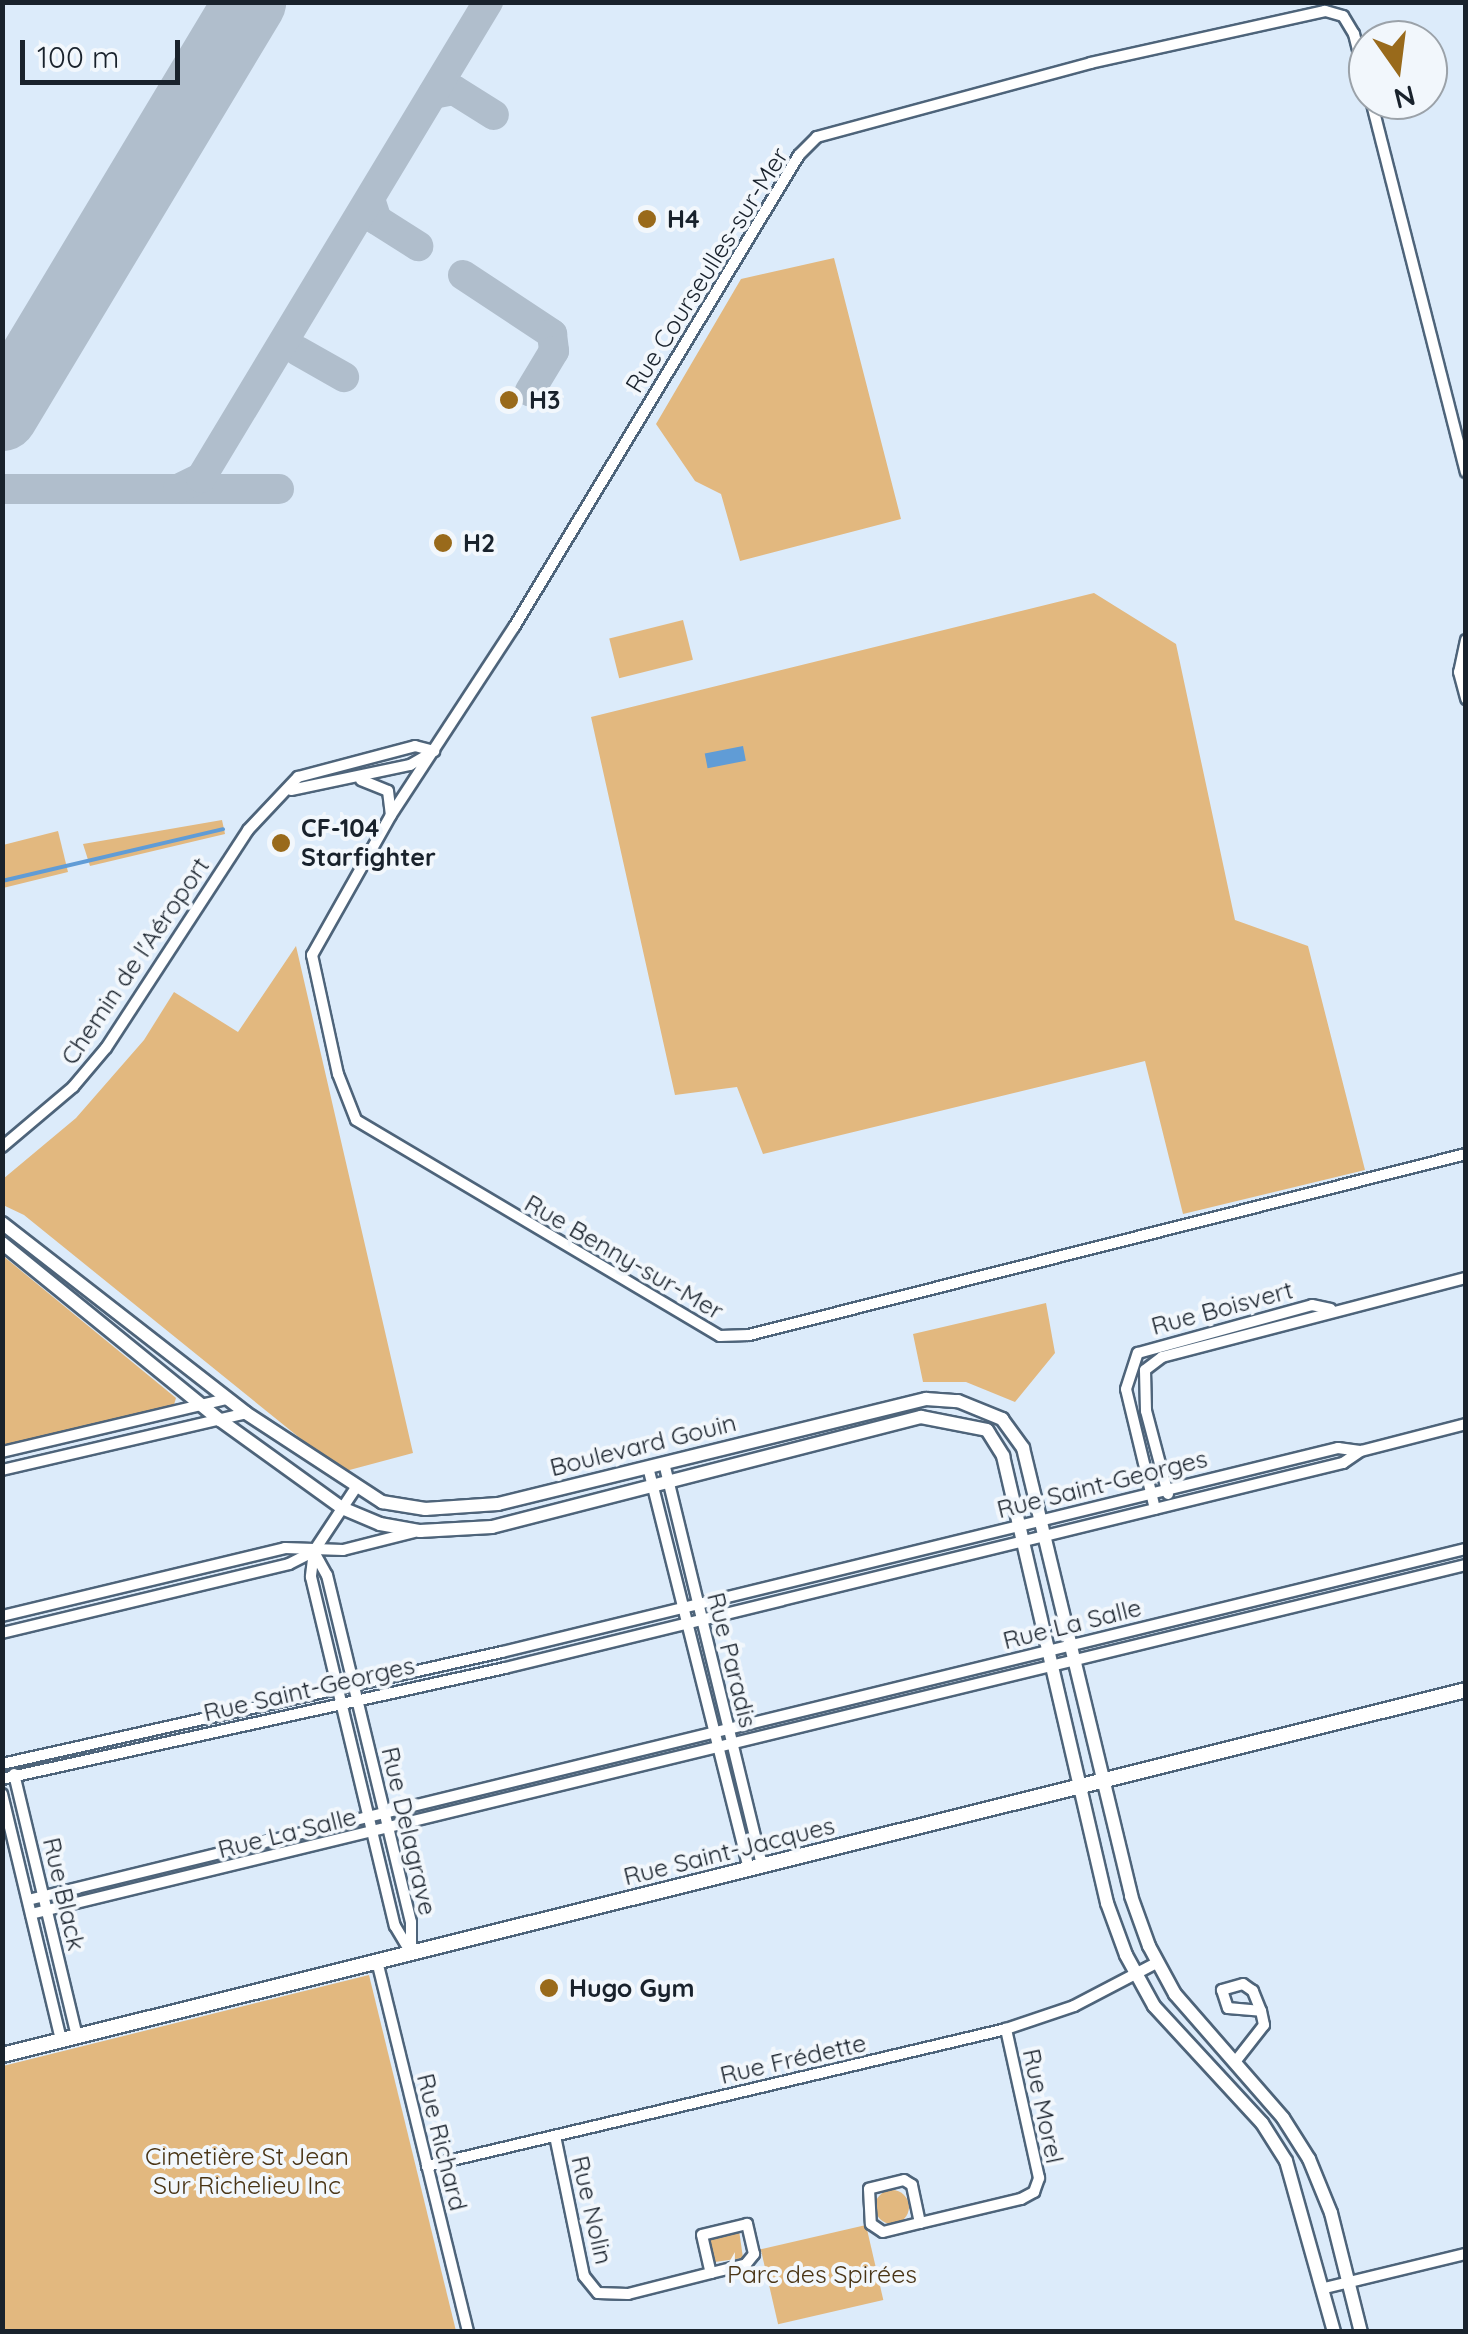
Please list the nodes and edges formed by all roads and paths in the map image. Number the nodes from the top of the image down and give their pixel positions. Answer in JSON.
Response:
{"nodes":[{"id":1,"x":1348,"y":24,"type":"edge"},
{"id":2,"x":1375,"y":120,"type":"edge"},
{"id":3,"x":1466,"y":472,"type":"edge"},
{"id":4,"x":1466,"y":640,"type":"edge"},
{"id":5,"x":1466,"y":699,"type":"edge"},
{"id":6,"x":434,"y":751,"type":"junction"},
{"id":7,"x":340,"y":766,"type":"junction"},
{"id":8,"x":356,"y":778,"type":"junction"},
{"id":9,"x":344,"y":782,"type":"junction"},
{"id":10,"x":292,"y":790,"type":"junction"},
{"id":11,"x":391,"y":815,"type":"junction"},
{"id":12,"x":2,"y":1147,"type":"edge"},
{"id":13,"x":1466,"y":1154,"type":"edge"},
{"id":14,"x":2,"y":1222,"type":"edge"},
{"id":15,"x":2,"y":1244,"type":"edge"},
{"id":16,"x":1466,"y":1278,"type":"edge"},
{"id":17,"x":1331,"y":1309,"type":"junction"},
{"id":18,"x":1132,"y":1364,"type":"junction"},
{"id":19,"x":1144,"y":1370,"type":"junction"},
{"id":20,"x":227,"y":1399,"type":"junction"},
{"id":21,"x":958,"y":1401,"type":"junction"},
{"id":22,"x":202,"y":1406,"type":"junction"},
{"id":23,"x":886,"y":1407,"type":"junction"},
{"id":24,"x":246,"y":1413,"type":"junction"},
{"id":25,"x":957,"y":1419,"type":"junction"},
{"id":26,"x":220,"y":1420,"type":"junction"},
{"id":27,"x":1466,"y":1424,"type":"edge"},
{"id":28,"x":892,"y":1425,"type":"junction"},
{"id":29,"x":79,"y":1435,"type":"junction"},
{"id":30,"x":1361,"y":1451,"type":"junction"},
{"id":31,"x":2,"y":1452,"type":"edge"},
{"id":32,"x":83,"y":1452,"type":"junction"},
{"id":33,"x":664,"y":1463,"type":"junction"},
{"id":34,"x":648,"y":1467,"type":"junction"},
{"id":35,"x":2,"y":1470,"type":"edge"},
{"id":36,"x":668,"y":1482,"type":"junction"},
{"id":37,"x":653,"y":1486,"type":"junction"},
{"id":38,"x":1167,"y":1488,"type":"junction"},
{"id":39,"x":355,"y":1490,"type":"junction"},
{"id":40,"x":1151,"y":1492,"type":"junction"},
{"id":41,"x":498,"y":1504,"type":"junction"},
{"id":42,"x":1170,"y":1506,"type":"junction"},
{"id":43,"x":342,"y":1508,"type":"junction"},
{"id":44,"x":1155,"y":1509,"type":"junction"},
{"id":45,"x":1042,"y":1519,"type":"junction"},
{"id":46,"x":502,"y":1524,"type":"junction"},
{"id":47,"x":1020,"y":1525,"type":"junction"},
{"id":48,"x":420,"y":1530,"type":"junction"},
{"id":49,"x":1046,"y":1536,"type":"junction"},
{"id":50,"x":1024,"y":1541,"type":"junction"},
{"id":51,"x":1466,"y":1548,"type":"edge"},
{"id":52,"x":314,"y":1551,"type":"junction"},
{"id":53,"x":1466,"y":1565,"type":"edge"},
{"id":54,"x":854,"y":1566,"type":"junction"},
{"id":55,"x":1374,"y":1570,"type":"junction"},
{"id":56,"x":858,"y":1581,"type":"junction"},
{"id":57,"x":139,"y":1582,"type":"junction"},
{"id":58,"x":1378,"y":1588,"type":"junction"},
{"id":59,"x":143,"y":1598,"type":"junction"},
{"id":60,"x":698,"y":1604,"type":"junction"},
{"id":61,"x":683,"y":1608,"type":"junction"},
{"id":62,"x":1208,"y":1611,"type":"junction"},
{"id":63,"x":2,"y":1616,"type":"edge"},
{"id":64,"x":702,"y":1619,"type":"junction"},
{"id":65,"x":687,"y":1622,"type":"junction"},
{"id":66,"x":1212,"y":1628,"type":"junction"},
{"id":67,"x":2,"y":1633,"type":"edge"},
{"id":68,"x":1074,"y":1643,"type":"junction"},
{"id":69,"x":1051,"y":1650,"type":"junction"},
{"id":70,"x":502,"y":1652,"type":"junction"},
{"id":71,"x":1078,"y":1660,"type":"junction"},
{"id":72,"x":1055,"y":1667,"type":"junction"},
{"id":73,"x":506,"y":1668,"type":"junction"},
{"id":74,"x":353,"y":1681,"type":"junction"},
{"id":75,"x":337,"y":1685,"type":"junction"},
{"id":76,"x":889,"y":1690,"type":"junction"},
{"id":77,"x":1466,"y":1690,"type":"edge"},
{"id":78,"x":357,"y":1697,"type":"junction"},
{"id":79,"x":341,"y":1700,"type":"junction"},
{"id":80,"x":892,"y":1708,"type":"junction"},
{"id":81,"x":178,"y":1724,"type":"junction"},
{"id":82,"x":728,"y":1728,"type":"junction"},
{"id":83,"x":714,"y":1733,"type":"junction"},
{"id":84,"x":181,"y":1738,"type":"junction"},
{"id":85,"x":732,"y":1746,"type":"junction"},
{"id":86,"x":718,"y":1748,"type":"junction"},
{"id":87,"x":7,"y":1763,"type":"edge"},
{"id":88,"x":548,"y":1774,"type":"junction"},
{"id":89,"x":15,"y":1778,"type":"junction"},
{"id":90,"x":2,"y":1779,"type":"edge"},
{"id":91,"x":1106,"y":1780,"type":"junction"},
{"id":92,"x":1082,"y":1786,"type":"junction"},
{"id":93,"x":551,"y":1790,"type":"junction"},
{"id":94,"x":2,"y":1794,"type":"edge"},
{"id":95,"x":385,"y":1813,"type":"junction"},
{"id":96,"x":369,"y":1818,"type":"junction"},
{"id":97,"x":388,"y":1828,"type":"junction"},
{"id":98,"x":373,"y":1832,"type":"junction"},
{"id":99,"x":203,"y":1857,"type":"junction"},
{"id":100,"x":755,"y":1867,"type":"junction"},
{"id":101,"x":207,"y":1873,"type":"junction"},
{"id":102,"x":113,"y":1880,"type":"junction"},
{"id":103,"x":118,"y":1894,"type":"junction"},
{"id":104,"x":44,"y":1897,"type":"junction"},
{"id":105,"x":28,"y":1900,"type":"junction"},
{"id":106,"x":47,"y":1911,"type":"junction"},
{"id":107,"x":31,"y":1914,"type":"junction"},
{"id":108,"x":412,"y":1953,"type":"junction"},
{"id":109,"x":377,"y":1961,"type":"junction"},
{"id":110,"x":1158,"y":1962,"type":"junction"},
{"id":111,"x":1137,"y":1975,"type":"junction"},
{"id":112,"x":1261,"y":2011,"type":"dead end"},
{"id":113,"x":1006,"y":2029,"type":"junction"},
{"id":114,"x":77,"y":2036,"type":"junction"},
{"id":115,"x":61,"y":2040,"type":"junction"},
{"id":116,"x":2,"y":2054,"type":"edge"},
{"id":117,"x":1235,"y":2062,"type":"junction"},
{"id":118,"x":556,"y":2136,"type":"junction"},
{"id":119,"x":1300,"y":2147,"type":"junction"},
{"id":120,"x":1284,"y":2157,"type":"junction"},
{"id":121,"x":428,"y":2166,"type":"junction"},
{"id":122,"x":920,"y":2223,"type":"junction"},
{"id":123,"x":1334,"y":2228,"type":"junction"},
{"id":124,"x":1311,"y":2234,"type":"junction"},
{"id":125,"x":1466,"y":2254,"type":"edge"},
{"id":126,"x":711,"y":2274,"type":"junction"},
{"id":127,"x":1348,"y":2282,"type":"junction"},
{"id":128,"x":1324,"y":2288,"type":"junction"},
{"id":129,"x":468,"y":2332,"type":"edge"},
{"id":130,"x":1334,"y":2332,"type":"edge"},
{"id":131,"x":1361,"y":2332,"type":"edge"}],
"edges":[{"from":1,"to":6,"type":"street","name":"Rue Courseulles-sur-Mer"},
{"from":2,"to":3,"type":"street"},
{"from":4,"to":5,"type":"street"},
{"from":6,"to":7,"type":"street"},
{"from":6,"to":8,"type":"street"},
{"from":6,"to":11,"type":"street","name":"Rue Benny-sur-Mer"},
{"from":7,"to":9,"type":"street"},
{"from":7,"to":10,"type":"street","name":"Chemin de l'Aéroport"},
{"from":8,"to":9,"type":"street"},
{"from":8,"to":11,"type":"street"},
{"from":9,"to":10,"type":"street"},
{"from":10,"to":12,"type":"street","name":"Chemin de l'Aéroport"},
{"from":11,"to":13,"type":"street","name":"Rue Benny-sur-Mer"},
{"from":14,"to":20,"type":"street","name":"Boulevard Gouin"},
{"from":15,"to":22,"type":"street","name":"Boulevard Gouin"},
{"from":16,"to":17,"type":"street","name":"Rue Boisvert"},
{"from":17,"to":18,"type":"street","name":"Rue Boisvert"},
{"from":17,"to":19,"type":"street","name":"Rue Boisvert"},
{"from":18,"to":19,"type":"street","name":"Rue Boisvert"},
{"from":18,"to":40,"type":"street","name":"Rue Boisvert"},
{"from":19,"to":38,"type":"street","name":"Rue Boisvert"},
{"from":20,"to":22,"type":"street"},
{"from":20,"to":24,"type":"street","name":"Boulevard Gouin"},
{"from":21,"to":23,"type":"street","name":"Boulevard Gouin"},
{"from":21,"to":25,"type":"street"},
{"from":21,"to":45,"type":"street","name":"Boulevard Gouin"},
{"from":22,"to":26,"type":"street","name":"Boulevard Gouin"},
{"from":22,"to":29,"type":"street"},
{"from":23,"to":28,"type":"street"},
{"from":23,"to":33,"type":"street","name":"Boulevard Gouin"},
{"from":24,"to":26,"type":"street"},
{"from":24,"to":39,"type":"street","name":"Boulevard Gouin"},
{"from":25,"to":28,"type":"street","name":"Boulevard Gouin"},
{"from":25,"to":47,"type":"street"},
{"from":26,"to":32,"type":"street"},
{"from":26,"to":43,"type":"street","name":"Boulevard Gouin"},
{"from":27,"to":30,"type":"street","name":"Rue Saint-Georges"},
{"from":28,"to":36,"type":"street","name":"Boulevard Gouin"},
{"from":29,"to":31,"type":"street"},
{"from":29,"to":32,"type":"street"},
{"from":30,"to":38,"type":"street","name":"Rue Saint-Georges"},
{"from":30,"to":42,"type":"street","name":"Rue Saint-Georges"},
{"from":32,"to":35,"type":"street"},
{"from":33,"to":34,"type":"street","name":"Boulevard Gouin"},
{"from":33,"to":36,"type":"street","name":"Rue Paradis"},
{"from":34,"to":37,"type":"street","name":"Rue Paradis"},
{"from":34,"to":41,"type":"street","name":"Boulevard Gouin"},
{"from":36,"to":37,"type":"street","name":"Boulevard Gouin"},
{"from":36,"to":60,"type":"street","name":"Rue Paradis"},
{"from":37,"to":46,"type":"street","name":"Boulevard Gouin"},
{"from":37,"to":61,"type":"street","name":"Rue Paradis"},
{"from":38,"to":40,"type":"street","name":"Rue Saint-Georges"},
{"from":38,"to":42,"type":"street","name":"Rue Boisvert"},
{"from":39,"to":41,"type":"street","name":"Boulevard Gouin"},
{"from":39,"to":43,"type":"street"},
{"from":40,"to":44,"type":"street","name":"Rue Boisvert"},
{"from":40,"to":45,"type":"street","name":"Rue Saint-Georges"},
{"from":41,"to":46,"type":"street"},
{"from":42,"to":44,"type":"street","name":"Rue Saint-Georges"},
{"from":43,"to":48,"type":"street","name":"Boulevard Gouin"},
{"from":43,"to":52,"type":"street"},
{"from":44,"to":49,"type":"street","name":"Rue Saint-Georges"},
{"from":45,"to":47,"type":"street","name":"Rue Saint-Georges"},
{"from":45,"to":49,"type":"street","name":"Boulevard Gouin"},
{"from":46,"to":48,"type":"street","name":"Boulevard Gouin"},
{"from":47,"to":50,"type":"street"},
{"from":47,"to":54,"type":"street","name":"Rue Saint-Georges"},
{"from":48,"to":52,"type":"street"},
{"from":49,"to":50,"type":"street","name":"Rue Saint-Georges"},
{"from":49,"to":68,"type":"street","name":"Boulevard Gouin"},
{"from":50,"to":56,"type":"street","name":"Rue Saint-Georges"},
{"from":50,"to":69,"type":"street"},
{"from":51,"to":55,"type":"street","name":"Rue La Salle"},
{"from":52,"to":57,"type":"street"},
{"from":52,"to":59,"type":"street"},
{"from":52,"to":74,"type":"street","name":"Rue Delagrave"},
{"from":52,"to":75,"type":"street","name":"Rue Delagrave"},
{"from":53,"to":58,"type":"street","name":"Rue La Salle"},
{"from":54,"to":56,"type":"street"},
{"from":54,"to":60,"type":"street","name":"Rue Saint-Georges"},
{"from":55,"to":58,"type":"street"},
{"from":55,"to":62,"type":"street","name":"Rue La Salle"},
{"from":56,"to":64,"type":"street","name":"Rue Saint-Georges"},
{"from":57,"to":59,"type":"street"},
{"from":57,"to":63,"type":"street"},
{"from":58,"to":66,"type":"street","name":"Rue La Salle"},
{"from":59,"to":67,"type":"street"},
{"from":60,"to":61,"type":"street","name":"Rue Saint-Georges"},
{"from":60,"to":64,"type":"street","name":"Rue Paradis"},
{"from":61,"to":65,"type":"street","name":"Rue Paradis"},
{"from":61,"to":70,"type":"street","name":"Rue Saint-Georges"},
{"from":62,"to":66,"type":"street"},
{"from":62,"to":68,"type":"street","name":"Rue La Salle"},
{"from":64,"to":65,"type":"street","name":"Rue Saint-Georges"},
{"from":64,"to":82,"type":"street","name":"Rue Paradis"},
{"from":65,"to":73,"type":"street","name":"Rue Saint-Georges"},
{"from":65,"to":83,"type":"street","name":"Rue Paradis"},
{"from":66,"to":71,"type":"street","name":"Rue La Salle"},
{"from":68,"to":69,"type":"street","name":"Rue La Salle"},
{"from":68,"to":71,"type":"street","name":"Boulevard Gouin"},
{"from":69,"to":72,"type":"street"},
{"from":69,"to":76,"type":"street","name":"Rue La Salle"},
{"from":70,"to":73,"type":"street"},
{"from":70,"to":74,"type":"street","name":"Rue Saint-Georges"},
{"from":71,"to":72,"type":"street","name":"Rue La Salle"},
{"from":71,"to":91,"type":"street","name":"Boulevard Gouin"},
{"from":72,"to":80,"type":"street","name":"Rue La Salle"},
{"from":72,"to":92,"type":"street"},
{"from":73,"to":78,"type":"street","name":"Rue Saint-Georges"},
{"from":74,"to":75,"type":"street","name":"Rue Saint-Georges"},
{"from":74,"to":78,"type":"street","name":"Rue Delagrave"},
{"from":75,"to":79,"type":"street","name":"Rue Delagrave"},
{"from":75,"to":81,"type":"street","name":"Rue Saint-Georges"},
{"from":76,"to":80,"type":"street"},
{"from":76,"to":82,"type":"street","name":"Rue La Salle"},
{"from":77,"to":91,"type":"main road","name":"Rue Saint-Jacques"},
{"from":78,"to":79,"type":"street","name":"Rue Saint-Georges"},
{"from":78,"to":95,"type":"street","name":"Rue Delagrave"},
{"from":79,"to":84,"type":"street","name":"Rue Saint-Georges"},
{"from":79,"to":96,"type":"street","name":"Rue Delagrave"},
{"from":80,"to":85,"type":"street","name":"Rue La Salle"},
{"from":81,"to":84,"type":"street","name":"Rue Saint-Georges"},
{"from":81,"to":87,"type":"street","name":"Rue Saint-Georges"},
{"from":82,"to":83,"type":"street","name":"Rue La Salle"},
{"from":82,"to":85,"type":"street","name":"Rue Paradis"},
{"from":83,"to":86,"type":"street","name":"Rue Paradis"},
{"from":83,"to":88,"type":"street","name":"Rue La Salle"},
{"from":84,"to":89,"type":"street","name":"Rue Saint-Georges"},
{"from":85,"to":86,"type":"street","name":"Rue La Salle"},
{"from":85,"to":100,"type":"street","name":"Rue Paradis"},
{"from":86,"to":93,"type":"street","name":"Rue La Salle"},
{"from":86,"to":100,"type":"street","name":"Rue Paradis"},
{"from":87,"to":89,"type":"street","name":"Rue Black"},
{"from":88,"to":93,"type":"street"},
{"from":88,"to":95,"type":"street","name":"Rue La Salle"},
{"from":89,"to":90,"type":"street","name":"Rue Saint-Georges"},
{"from":89,"to":104,"type":"street","name":"Rue Black"},
{"from":91,"to":92,"type":"main road","name":"Rue Saint-Jacques"},
{"from":91,"to":110,"type":"street","name":"Boulevard Gouin"},
{"from":92,"to":100,"type":"main road","name":"Rue Saint-Jacques"},
{"from":92,"to":111,"type":"street"},
{"from":93,"to":97,"type":"street","name":"Rue La Salle"},
{"from":94,"to":105,"type":"street","name":"Rue Black"},
{"from":95,"to":96,"type":"street","name":"Rue La Salle"},
{"from":95,"to":97,"type":"street","name":"Rue Delagrave"},
{"from":96,"to":98,"type":"street","name":"Rue Delagrave"},
{"from":96,"to":99,"type":"street","name":"Rue La Salle"},
{"from":97,"to":98,"type":"street","name":"Rue La Salle"},
{"from":97,"to":108,"type":"street","name":"Rue Delagrave"},
{"from":98,"to":101,"type":"street","name":"Rue La Salle"},
{"from":98,"to":108,"type":"street","name":"Rue Delagrave"},
{"from":99,"to":101,"type":"street","name":"Rue La Salle"},
{"from":99,"to":102,"type":"street","name":"Rue La Salle"},
{"from":100,"to":108,"type":"main road","name":"Rue Saint-Jacques"},
{"from":101,"to":103,"type":"street","name":"Rue La Salle"},
{"from":102,"to":103,"type":"street"},
{"from":102,"to":104,"type":"street","name":"Rue La Salle"},
{"from":103,"to":106,"type":"street","name":"Rue La Salle"},
{"from":104,"to":105,"type":"street","name":"Rue La Salle"},
{"from":104,"to":106,"type":"street","name":"Rue Black"},
{"from":105,"to":107,"type":"street","name":"Rue Black"},
{"from":106,"to":107,"type":"street","name":"Rue La Salle"},
{"from":106,"to":114,"type":"street","name":"Rue Black"},
{"from":107,"to":115,"type":"street","name":"Rue Black"},
{"from":108,"to":109,"type":"main road","name":"Rue Saint-Jacques"},
{"from":109,"to":114,"type":"main road","name":"Rue Saint-Jacques"},
{"from":109,"to":121,"type":"street","name":"Rue Richard"},
{"from":110,"to":111,"type":"street","name":"Rue Frédette"},
{"from":110,"to":117,"type":"street","name":"Boulevard Gouin"},
{"from":111,"to":113,"type":"street","name":"Rue Frédette"},
{"from":111,"to":120,"type":"street"},
{"from":112,"to":117,"type":"street"},
{"from":113,"to":118,"type":"street","name":"Rue Frédette"},
{"from":113,"to":122,"type":"street","name":"Rue Morel"},
{"from":114,"to":115,"type":"main road","name":"Rue Saint-Jacques"},
{"from":115,"to":116,"type":"main road","name":"Rue Saint-Jacques"},
{"from":117,"to":119,"type":"street","name":"Boulevard Gouin"},
{"from":118,"to":121,"type":"street","name":"Rue Frédette"},
{"from":118,"to":126,"type":"street","name":"Rue Nolin"},
{"from":119,"to":120,"type":"street"},
{"from":119,"to":123,"type":"street","name":"Boulevard Gouin"},
{"from":120,"to":124,"type":"street"},
{"from":121,"to":129,"type":"street","name":"Rue Richard"},
{"from":122,"to":122,"type":"street","name":"Rue Morel"},
{"from":123,"to":124,"type":"street"},
{"from":123,"to":127,"type":"street","name":"Boulevard Gouin"},
{"from":124,"to":128,"type":"street"},
{"from":125,"to":127,"type":"street"},
{"from":126,"to":126,"type":"street","name":"Rue Nolin"},
{"from":127,"to":128,"type":"street"},
{"from":127,"to":131,"type":"street","name":"Boulevard Gouin"},
{"from":128,"to":130,"type":"street"}]}
